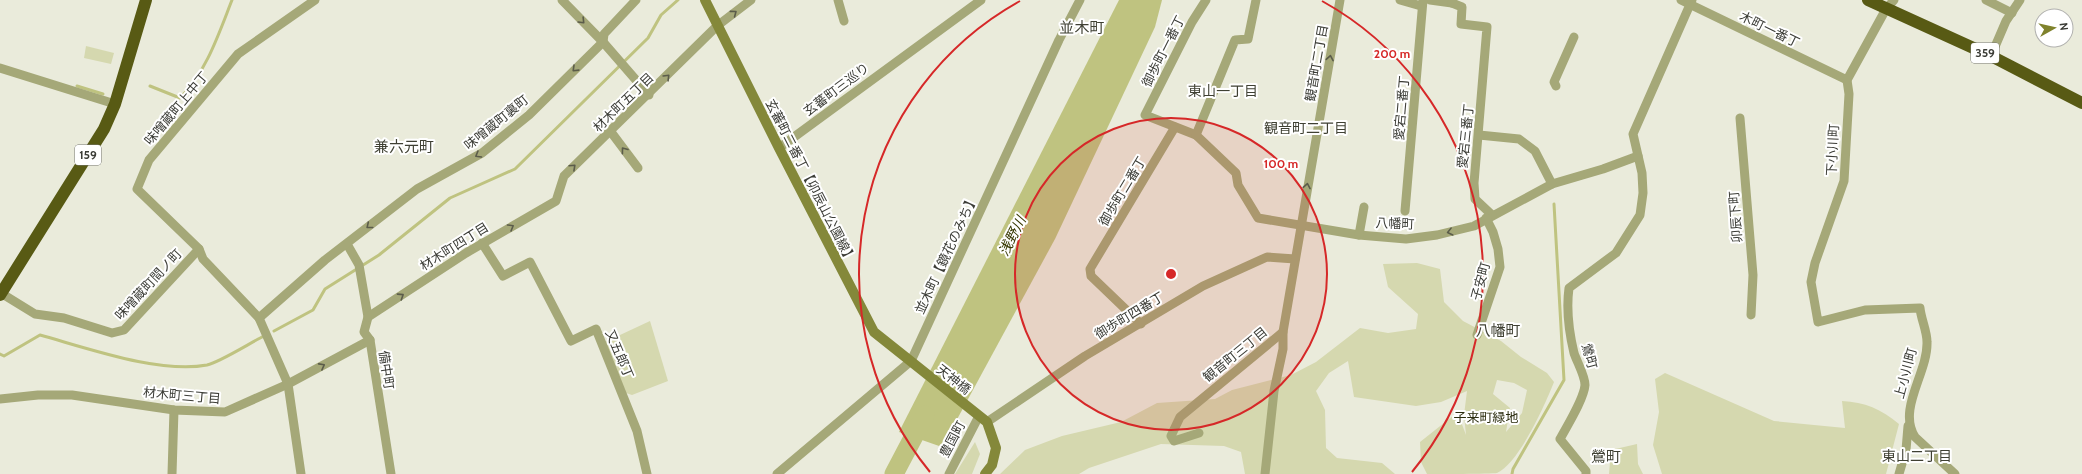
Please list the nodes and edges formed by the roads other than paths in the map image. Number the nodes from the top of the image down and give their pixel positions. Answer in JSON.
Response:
{"nodes":[{"id":1,"x":146,"y":0,"type":"edge"},
{"id":2,"x":315,"y":0,"type":"edge"},
{"id":3,"x":562,"y":0,"type":"edge"},
{"id":4,"x":636,"y":0,"type":"edge"},
{"id":5,"x":706,"y":0,"type":"edge"},
{"id":6,"x":751,"y":0,"type":"edge"},
{"id":7,"x":838,"y":0,"type":"edge"},
{"id":8,"x":981,"y":0,"type":"edge"},
{"id":9,"x":1080,"y":0,"type":"edge"},
{"id":10,"x":1206,"y":0,"type":"edge"},
{"id":11,"x":1256,"y":0,"type":"edge"},
{"id":12,"x":1340,"y":0,"type":"edge"},
{"id":13,"x":1400,"y":0,"type":"edge"},
{"id":14,"x":1430,"y":0,"type":"edge"},
{"id":15,"x":1681,"y":0,"type":"edge"},
{"id":16,"x":1868,"y":0,"type":"edge"},
{"id":17,"x":1986,"y":0,"type":"edge"},
{"id":18,"x":2020,"y":0,"type":"edge"},
{"id":19,"x":1453,"y":2,"type":"edge"},
{"id":20,"x":1691,"y":2,"type":"edge"},
{"id":21,"x":1422,"y":3,"type":"edge"},
{"id":22,"x":1890,"y":5,"type":"edge"},
{"id":23,"x":2012,"y":13,"type":"junction"},
{"id":24,"x":844,"y":22,"type":"dead end"},
{"id":25,"x":717,"y":26,"type":"junction"},
{"id":26,"x":1574,"y":37,"type":"dead end"},
{"id":27,"x":603,"y":42,"type":"junction"},
{"id":28,"x":1991,"y":56,"type":"junction"},
{"id":29,"x":1,"y":68,"type":"edge"},
{"id":30,"x":1847,"y":80,"type":"junction"},
{"id":31,"x":1556,"y":86,"type":"dead end"},
{"id":32,"x":649,"y":95,"type":"junction"},
{"id":33,"x":2082,"y":103,"type":"edge"},
{"id":34,"x":115,"y":104,"type":"junction"},
{"id":35,"x":1740,"y":118,"type":"dead end"},
{"id":36,"x":1175,"y":127,"type":"junction"},
{"id":37,"x":611,"y":132,"type":"junction"},
{"id":38,"x":1196,"y":135,"type":"junction"},
{"id":39,"x":1479,"y":135,"type":"junction"},
{"id":40,"x":779,"y":148,"type":"junction"},
{"id":41,"x":1638,"y":156,"type":"junction"},
{"id":42,"x":638,"y":168,"type":"dead end"},
{"id":43,"x":1552,"y":184,"type":"junction"},
{"id":44,"x":556,"y":201,"type":"joint"},
{"id":45,"x":1364,"y":207,"type":"dead end"},
{"id":46,"x":1404,"y":211,"type":"dead end"},
{"id":47,"x":1489,"y":216,"type":"junction"},
{"id":48,"x":1300,"y":224,"type":"junction"},
{"id":49,"x":1359,"y":235,"type":"junction"},
{"id":50,"x":482,"y":243,"type":"junction"},
{"id":51,"x":346,"y":244,"type":"junction"},
{"id":52,"x":199,"y":249,"type":"junction"},
{"id":53,"x":1294,"y":259,"type":"junction"},
{"id":54,"x":0,"y":294,"type":"edge"},
{"id":55,"x":1920,"y":308,"type":"joint"},
{"id":56,"x":1751,"y":314,"type":"dead end"},
{"id":57,"x":368,"y":317,"type":"junction"},
{"id":58,"x":259,"y":318,"type":"junction"},
{"id":59,"x":1141,"y":324,"type":"junction"},
{"id":60,"x":1283,"y":332,"type":"junction"},
{"id":61,"x":1477,"y":335,"type":"dead end"},
{"id":62,"x":370,"y":340,"type":"junction"},
{"id":63,"x":915,"y":365,"type":"junction"},
{"id":64,"x":288,"y":384,"type":"junction"},
{"id":65,"x":0,"y":399,"type":"edge"},
{"id":66,"x":174,"y":410,"type":"junction"},
{"id":67,"x":1908,"y":410,"type":"junction"},
{"id":68,"x":980,"y":416,"type":"junction"},
{"id":69,"x":1199,"y":433,"type":"dead end"},
{"id":70,"x":172,"y":474,"type":"edge"},
{"id":71,"x":301,"y":474,"type":"edge"},
{"id":72,"x":391,"y":474,"type":"edge"},
{"id":73,"x":647,"y":474,"type":"edge"},
{"id":74,"x":777,"y":474,"type":"edge"},
{"id":75,"x":948,"y":474,"type":"edge"},
{"id":76,"x":985,"y":474,"type":"edge"},
{"id":77,"x":1265,"y":474,"type":"edge"},
{"id":78,"x":1586,"y":474,"type":"edge"},
{"id":79,"x":1899,"y":474,"type":"edge"},
{"id":80,"x":1955,"y":474,"type":"edge"}],
"edges":[{"from":1,"to":34,"type":"highway","number":"159"},
{"from":2,"to":52,"type":"street","name":"味噌蔵町上中丁"},
{"from":3,"to":27,"type":"street","one_way":true},
{"from":4,"to":27,"type":"street","name":"味噌蔵町裏町"},
{"from":5,"to":25,"type":"street","name":"玄蕃町二番丁【卯辰山公園線】"},
{"from":25,"to":6,"type":"street","name":"材木町五丁目","one_way":true},
{"from":7,"to":24,"type":"street"},
{"from":8,"to":40,"type":"street","name":"玄蕃町三巡り"},
{"from":9,"to":63,"type":"street","name":"並木町【鏡花のみち】"},
{"from":10,"to":36,"type":"street","name":"御歩町一番丁"},
{"from":11,"to":38,"type":"street"},
{"from":48,"to":12,"type":"street","name":"観音町二丁目","one_way":true},
{"from":13,"to":21,"type":"street"},
{"from":14,"to":19,"type":"street"},
{"from":15,"to":20,"type":"street","name":"木町一番丁"},
{"from":16,"to":22,"type":"highway","number":"359"},
{"from":17,"to":23,"type":"street"},
{"from":18,"to":23,"type":"street"},
{"from":19,"to":39,"type":"street","name":"愛宕三番丁"},
{"from":20,"to":30,"type":"street","name":"木町一番丁"},
{"from":20,"to":41,"type":"street"},
{"from":21,"to":46,"type":"street","name":"愛宕二番丁"},
{"from":22,"to":28,"type":"highway","number":"359"},
{"from":22,"to":30,"type":"street"},
{"from":23,"to":28,"type":"street"},
{"from":32,"to":25,"type":"street","name":"材木町五丁目","one_way":true},
{"from":25,"to":40,"type":"street","name":"玄蕃町二番丁【卯辰山公園線】"},
{"from":26,"to":31,"type":"street"},
{"from":27,"to":32,"type":"street"},
{"from":27,"to":51,"type":"street","name":"味噌蔵町裏町","one_way":true},
{"from":28,"to":33,"type":"highway","number":"359"},
{"from":29,"to":34,"type":"street"},
{"from":30,"to":55,"type":"street","name":"下小川町"},
{"from":32,"to":37,"type":"street","name":"材木町五丁目"},
{"from":34,"to":54,"type":"highway","number":"159"},
{"from":35,"to":56,"type":"street","name":"卯辰下町"},
{"from":36,"to":38,"type":"street"},
{"from":36,"to":59,"type":"street","name":"御歩町二番丁"},
{"from":42,"to":37,"type":"street","one_way":true},
{"from":44,"to":37,"type":"street","name":"材木町五丁目","one_way":true},
{"from":38,"to":48,"type":"street","name":"八幡町"},
{"from":39,"to":43,"type":"street"},
{"from":39,"to":47,"type":"street","name":"愛宕三番丁"},
{"from":40,"to":63,"type":"street","name":"玄蕃町二番丁【卯辰山公園線】"},
{"from":41,"to":43,"type":"street","name":"八幡町"},
{"from":41,"to":78,"type":"street","name":"鶯町"},
{"from":43,"to":47,"type":"street","name":"八幡町"},
{"from":50,"to":44,"type":"street","name":"材木町四丁目","one_way":true},
{"from":45,"to":49,"type":"street"},
{"from":47,"to":49,"type":"street","name":"八幡町","one_way":true},
{"from":47,"to":61,"type":"street","name":"子安町"},
{"from":48,"to":49,"type":"street","name":"八幡町"},
{"from":48,"to":53,"type":"street","name":"観音町三丁目"},
{"from":57,"to":50,"type":"street","name":"材木町四丁目","one_way":true},
{"from":50,"to":73,"type":"street","name":"又五郎丁"},
{"from":51,"to":57,"type":"street","name":"備中町"},
{"from":51,"to":58,"type":"street","name":"味噌蔵町裏町"},
{"from":52,"to":54,"type":"street","name":"味噌蔵町間ノ町"},
{"from":52,"to":58,"type":"street"},
{"from":53,"to":59,"type":"street","name":"御歩町四番丁"},
{"from":53,"to":60,"type":"street","name":"観音町三丁目"},
{"from":55,"to":67,"type":"street","name":"上小川町"},
{"from":57,"to":62,"type":"street","name":"備中町"},
{"from":58,"to":64,"type":"street"},
{"from":59,"to":68,"type":"street","name":"御歩町四番丁"},
{"from":60,"to":69,"type":"street","name":"観音町三丁目"},
{"from":60,"to":77,"type":"street"},
{"from":64,"to":62,"type":"street","name":"材木町三丁目","one_way":true},
{"from":62,"to":72,"type":"street","name":"備中町"},
{"from":63,"to":68,"type":"street","name":"天神橋"},
{"from":63,"to":74,"type":"street","name":"並木町【鏡花のみち】"},
{"from":64,"to":66,"type":"street","name":"材木町三丁目"},
{"from":64,"to":71,"type":"street"},
{"from":65,"to":66,"type":"street","name":"材木町三丁目"},
{"from":66,"to":70,"type":"street"},
{"from":67,"to":79,"type":"street"},
{"from":67,"to":80,"type":"street","name":"上小川町"},
{"from":68,"to":75,"type":"street","name":"豊国町"},
{"from":68,"to":76,"type":"street"}]}
